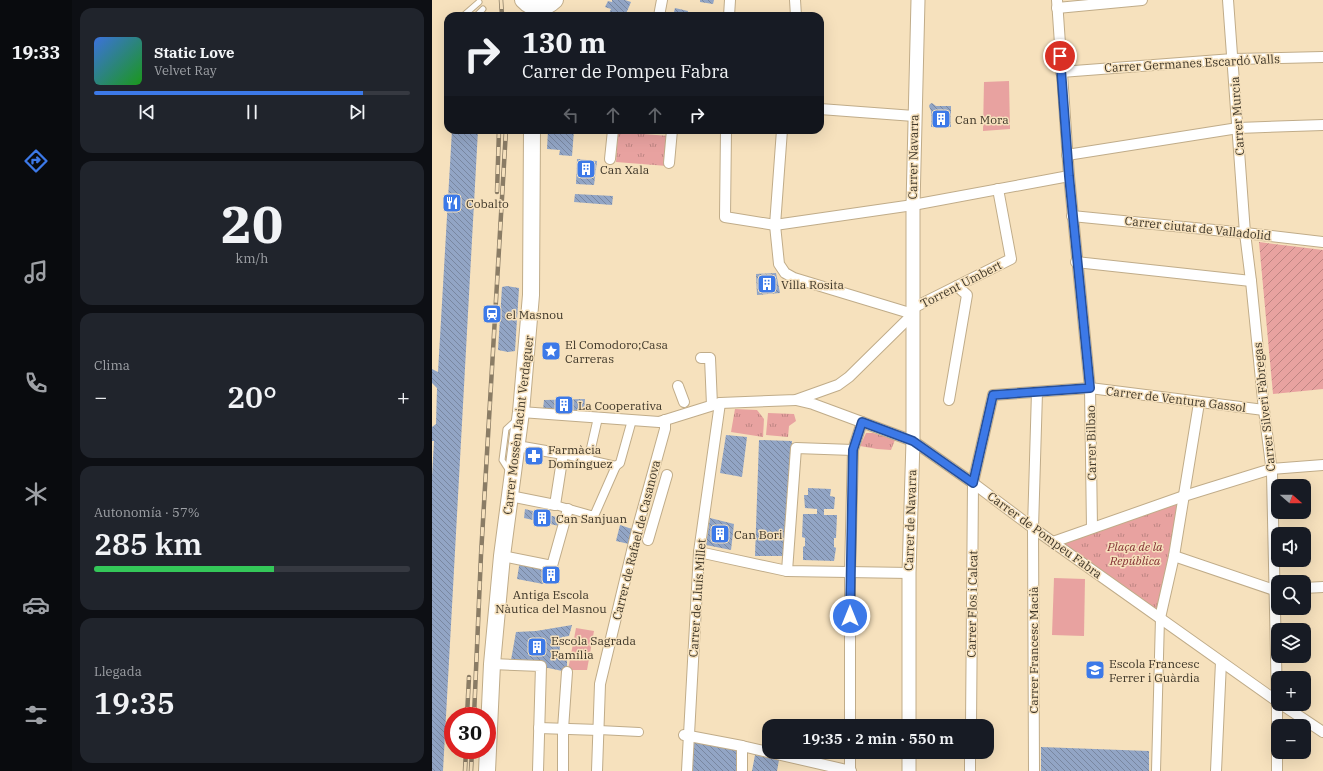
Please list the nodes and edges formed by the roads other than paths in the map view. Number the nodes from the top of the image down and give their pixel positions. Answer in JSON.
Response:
{"nodes":[{"id":1,"x":662,"y":0,"type":"edge"},
{"id":2,"x":730,"y":0,"type":"edge"},
{"id":3,"x":795,"y":0,"type":"edge"},
{"id":4,"x":918,"y":0,"type":"edge"},
{"id":5,"x":1142,"y":0,"type":"edge"},
{"id":6,"x":1228,"y":0,"type":"edge"},
{"id":7,"x":478,"y":2,"type":"dead end"},
{"id":8,"x":1057,"y":4,"type":"edge"},
{"id":9,"x":524,"y":6,"type":"edge"},
{"id":10,"x":546,"y":8,"type":"edge"},
{"id":11,"x":483,"y":9,"type":"dead end"},
{"id":12,"x":467,"y":12,"type":"edge"},
{"id":13,"x":480,"y":12,"type":"edge"},
{"id":14,"x":660,"y":12,"type":"edge"},
{"id":15,"x":729,"y":12,"type":"edge"},
{"id":16,"x":796,"y":12,"type":"edge"},
{"id":17,"x":1323,"y":57,"type":"edge"},
{"id":18,"x":1232,"y":59,"type":"junction"},
{"id":19,"x":1062,"y":72,"type":"junction"},
{"id":20,"x":824,"y":109,"type":"edge"},
{"id":21,"x":914,"y":116,"type":"junction"},
{"id":22,"x":1323,"y":125,"type":"edge"},
{"id":23,"x":1238,"y":128,"type":"junction"},
{"id":24,"x":532,"y":134,"type":"edge"},
{"id":25,"x":613,"y":134,"type":"edge"},
{"id":26,"x":672,"y":134,"type":"edge"},
{"id":27,"x":726,"y":134,"type":"edge"},
{"id":28,"x":782,"y":134,"type":"edge"},
{"id":29,"x":1067,"y":155,"type":"junction"},
{"id":30,"x":610,"y":159,"type":"dead end"},
{"id":31,"x":670,"y":163,"type":"dead end"},
{"id":32,"x":1069,"y":176,"type":"junction"},
{"id":33,"x":998,"y":189,"type":"junction"},
{"id":34,"x":912,"y":205,"type":"junction"},
{"id":35,"x":1072,"y":216,"type":"junction"},
{"id":36,"x":775,"y":225,"type":"junction"},
{"id":37,"x":1245,"y":233,"type":"junction"},
{"id":38,"x":1323,"y":242,"type":"edge"},
{"id":39,"x":1076,"y":262,"type":"junction"},
{"id":40,"x":1251,"y":281,"type":"junction"},
{"id":41,"x":957,"y":286,"type":"junction"},
{"id":42,"x":913,"y":311,"type":"junction"},
{"id":43,"x":701,"y":358,"type":"dead end"},
{"id":44,"x":678,"y":386,"type":"dead end"},
{"id":45,"x":1090,"y":388,"type":"junction"},
{"id":46,"x":1037,"y":392,"type":"junction"},
{"id":47,"x":993,"y":395,"type":"joint"},
{"id":48,"x":796,"y":400,"type":"junction"},
{"id":49,"x":949,"y":400,"type":"dead end"},
{"id":50,"x":684,"y":402,"type":"dead end"},
{"id":51,"x":1199,"y":403,"type":"junction"},
{"id":52,"x":716,"y":404,"type":"junction"},
{"id":53,"x":1264,"y":410,"type":"junction"},
{"id":54,"x":521,"y":415,"type":"junction"},
{"id":55,"x":632,"y":420,"type":"junction"},
{"id":56,"x":665,"y":420,"type":"junction"},
{"id":57,"x":597,"y":422,"type":"dead end"},
{"id":58,"x":862,"y":422,"type":"junction"},
{"id":59,"x":913,"y":441,"type":"junction"},
{"id":60,"x":517,"y":446,"type":"junction"},
{"id":61,"x":853,"y":450,"type":"junction"},
{"id":62,"x":563,"y":454,"type":"junction"},
{"id":63,"x":589,"y":456,"type":"dead end"},
{"id":64,"x":1323,"y":465,"type":"edge"},
{"id":65,"x":616,"y":466,"type":"junction"},
{"id":66,"x":1271,"y":469,"type":"junction"},
{"id":67,"x":667,"y":475,"type":"dead end"},
{"id":68,"x":512,"y":477,"type":"junction"},
{"id":69,"x":973,"y":483,"type":"junction"},
{"id":70,"x":510,"y":496,"type":"junction"},
{"id":71,"x":1184,"y":496,"type":"junction"},
{"id":72,"x":555,"y":505,"type":"junction"},
{"id":73,"x":568,"y":509,"type":"junction"},
{"id":74,"x":1033,"y":528,"type":"junction"},
{"id":75,"x":1092,"y":528,"type":"junction"},
{"id":76,"x":648,"y":540,"type":"dead end"},
{"id":77,"x":1053,"y":542,"type":"junction"},
{"id":78,"x":699,"y":552,"type":"junction"},
{"id":79,"x":502,"y":556,"type":"junction"},
{"id":80,"x":1174,"y":556,"type":"junction"},
{"id":81,"x":788,"y":571,"type":"junction"},
{"id":82,"x":850,"y":572,"type":"junction"},
{"id":83,"x":909,"y":573,"type":"junction"},
{"id":84,"x":1275,"y":575,"type":"edge"},
{"id":85,"x":1323,"y":587,"type":"edge"},
{"id":86,"x":1271,"y":588,"type":"edge"},
{"id":87,"x":1311,"y":588,"type":"edge"},
{"id":88,"x":1276,"y":615,"type":"edge"},
{"id":89,"x":1160,"y":618,"type":"junction"},
{"id":90,"x":1221,"y":662,"type":"junction"},
{"id":91,"x":492,"y":664,"type":"junction"},
{"id":92,"x":1277,"y":671,"type":"edge"},
{"id":93,"x":567,"y":672,"type":"dead end"},
{"id":94,"x":1271,"y":698,"type":"edge"},
{"id":95,"x":1278,"y":711,"type":"edge"},
{"id":96,"x":1290,"y":711,"type":"edge"},
{"id":97,"x":850,"y":719,"type":"edge"},
{"id":98,"x":909,"y":719,"type":"edge"},
{"id":99,"x":971,"y":719,"type":"edge"},
{"id":100,"x":539,"y":728,"type":"junction"},
{"id":101,"x":563,"y":729,"type":"junction"},
{"id":102,"x":599,"y":730,"type":"junction"},
{"id":103,"x":639,"y":732,"type":"dead end"},
{"id":104,"x":1323,"y":732,"type":"edge"},
{"id":105,"x":686,"y":735,"type":"junction"},
{"id":106,"x":742,"y":746,"type":"junction"},
{"id":107,"x":850,"y":759,"type":"edge"},
{"id":108,"x":909,"y":759,"type":"edge"},
{"id":109,"x":970,"y":759,"type":"edge"},
{"id":110,"x":487,"y":771,"type":"edge"},
{"id":111,"x":538,"y":771,"type":"edge"},
{"id":112,"x":563,"y":771,"type":"edge"},
{"id":113,"x":598,"y":771,"type":"edge"},
{"id":114,"x":687,"y":771,"type":"edge"},
{"id":115,"x":742,"y":771,"type":"edge"},
{"id":116,"x":850,"y":771,"type":"edge"},
{"id":117,"x":909,"y":771,"type":"edge"},
{"id":118,"x":970,"y":771,"type":"edge"},
{"id":119,"x":1034,"y":771,"type":"edge"},
{"id":120,"x":1156,"y":771,"type":"edge"},
{"id":121,"x":1216,"y":771,"type":"edge"},
{"id":122,"x":1277,"y":771,"type":"edge"}],
"edges":[{"from":1,"to":14,"type":"street"},
{"from":2,"to":15,"type":"street"},
{"from":3,"to":16,"type":"street"},
{"from":4,"to":21,"type":"street","name":"Carrer Navarra"},
{"from":5,"to":8,"type":"street"},
{"from":6,"to":18,"type":"street","name":"Carrer Murcia"},
{"from":7,"to":12,"type":"lane"},
{"from":8,"to":19,"type":"street","name":"Carrer Bilbao"},
{"from":9,"to":10,"type":"main road"},
{"from":11,"to":13,"type":"lane"},
{"from":17,"to":18,"type":"street","name":"Carrer Germanes Escardó Valls"},
{"from":18,"to":19,"type":"street","name":"Carrer Germanes Escardó Valls"},
{"from":18,"to":23,"type":"street","name":"Carrer Murcia"},
{"from":19,"to":29,"type":"street","name":"Carrer Bilbao"},
{"from":20,"to":21,"type":"street"},
{"from":21,"to":34,"type":"street","name":"Carrer Navarra"},
{"from":22,"to":23,"type":"street"},
{"from":23,"to":29,"type":"street"},
{"from":23,"to":37,"type":"street","name":"Carrer Murcia"},
{"from":24,"to":54,"type":"main road","name":"Carrer Mossèn Jacint Verdaguer"},
{"from":25,"to":30,"type":"street"},
{"from":26,"to":31,"type":"street"},
{"from":27,"to":36,"type":"street"},
{"from":28,"to":36,"type":"street"},
{"from":29,"to":32,"type":"street","name":"Carrer Bilbao"},
{"from":32,"to":33,"type":"street"},
{"from":32,"to":35,"type":"street","name":"Carrer Bilbao"},
{"from":33,"to":34,"type":"street"},
{"from":33,"to":41,"type":"street","name":"Torrent Umbert"},
{"from":34,"to":36,"type":"street"},
{"from":34,"to":42,"type":"street","name":"Carrer Navarra"},
{"from":35,"to":37,"type":"street","name":"Carrer ciutat de Valladolid"},
{"from":35,"to":39,"type":"street","name":"Carrer Bilbao"},
{"from":36,"to":42,"type":"street"},
{"from":37,"to":38,"type":"street","name":"Carrer ciutat de Valladolid"},
{"from":37,"to":40,"type":"street","name":"Carrer Silveri Fàbregas"},
{"from":39,"to":40,"type":"street"},
{"from":39,"to":45,"type":"street","name":"Carrer Bilbao"},
{"from":40,"to":53,"type":"street","name":"Carrer Silveri Fàbregas"},
{"from":41,"to":42,"type":"street","name":"Torrent Umbert"},
{"from":41,"to":49,"type":"street"},
{"from":42,"to":48,"type":"street","name":"Torrent Umbert"},
{"from":42,"to":59,"type":"street","name":"Carrer de Navarra"},
{"from":43,"to":52,"type":"street","name":"Carrer de Lluís Millet"},
{"from":44,"to":50,"type":"street"},
{"from":45,"to":46,"type":"street","name":"Carrer de Ventura Gassol"},
{"from":45,"to":51,"type":"street","name":"Carrer de Ventura Gassol"},
{"from":45,"to":75,"type":"street","name":"Carrer Bilbao"},
{"from":46,"to":47,"type":"street","name":"Carrer de Ventura Gassol"},
{"from":46,"to":74,"type":"street","name":"Carrer Francesc Macià"},
{"from":47,"to":69,"type":"street","name":"Carrer Flos i Calcat"},
{"from":48,"to":52,"type":"street"},
{"from":48,"to":58,"type":"street","name":"Carrer de Pompeu Fabra"},
{"from":51,"to":53,"type":"street","name":"Carrer de Ventura Gassol"},
{"from":51,"to":71,"type":"street"},
{"from":52,"to":56,"type":"street"},
{"from":52,"to":78,"type":"street","name":"Carrer de Lluís Millet"},
{"from":53,"to":66,"type":"street","name":"Carrer Silveri Fàbregas"},
{"from":54,"to":55,"type":"street"},
{"from":54,"to":60,"type":"main road","name":"Carrer Mossèn Jacint Verdaguer"},
{"from":54,"to":68,"type":"lane"},
{"from":55,"to":56,"type":"street"},
{"from":55,"to":65,"type":"street"},
{"from":56,"to":102,"type":"street","name":"Carrer de Rafael de Casanova"},
{"from":57,"to":63,"type":"street"},
{"from":58,"to":59,"type":"street","name":"Carrer de Pompeu Fabra"},
{"from":58,"to":61,"type":"street"},
{"from":59,"to":69,"type":"street","name":"Carrer de Pompeu Fabra"},
{"from":59,"to":83,"type":"street","name":"Carrer de Navarra"},
{"from":60,"to":62,"type":"street"},
{"from":60,"to":68,"type":"main road","name":"Carrer Mossèn Jacint Verdaguer"},
{"from":61,"to":81,"type":"street"},
{"from":61,"to":82,"type":"street"},
{"from":62,"to":65,"type":"street"},
{"from":62,"to":72,"type":"street"},
{"from":64,"to":66,"type":"street"},
{"from":65,"to":73,"type":"street"},
{"from":66,"to":71,"type":"street"},
{"from":66,"to":84,"type":"street","name":"Carrer Silveri Fàbregas"},
{"from":67,"to":76,"type":"street"},
{"from":68,"to":70,"type":"main road","name":"Carrer Mossèn Jacint Verdaguer"},
{"from":69,"to":74,"type":"street","name":"Carrer de Pompeu Fabra"},
{"from":69,"to":99,"type":"street","name":"Carrer Flos i Calcat"},
{"from":70,"to":72,"type":"street"},
{"from":70,"to":79,"type":"main road","name":"Carrer Mossèn Jacint Verdaguer"},
{"from":71,"to":75,"type":"street"},
{"from":71,"to":80,"type":"street"},
{"from":72,"to":73,"type":"street"},
{"from":73,"to":79,"type":"street"},
{"from":74,"to":77,"type":"street","name":"Carrer de Pompeu Fabra"},
{"from":74,"to":119,"type":"street","name":"Carrer Francesc Macià"},
{"from":75,"to":77,"type":"street"},
{"from":77,"to":89,"type":"street","name":"Carrer de Pompeu Fabra"},
{"from":78,"to":81,"type":"street"},
{"from":78,"to":105,"type":"street","name":"Carrer de Lluís Millet"},
{"from":79,"to":91,"type":"main road","name":"Carrer Mossèn Jacint Verdaguer"},
{"from":80,"to":86,"type":"street"},
{"from":80,"to":89,"type":"street"},
{"from":81,"to":82,"type":"street"},
{"from":82,"to":83,"type":"street"},
{"from":82,"to":97,"type":"street"},
{"from":83,"to":98,"type":"street","name":"Carrer de Navarra"},
{"from":85,"to":87,"type":"street"},
{"from":88,"to":92,"type":"street","name":"Carrer Silveri Fàbregas"},
{"from":89,"to":90,"type":"street","name":"Carrer de Pompeu Fabra"},
{"from":89,"to":120,"type":"street"},
{"from":90,"to":94,"type":"street","name":"Carrer de Pompeu Fabra"},
{"from":90,"to":121,"type":"street"},
{"from":91,"to":100,"type":"street"},
{"from":91,"to":110,"type":"main road","name":"Carrer Mossèn Jacint Verdaguer"},
{"from":93,"to":101,"type":"street"},
{"from":95,"to":122,"type":"street","name":"Carrer Silveri Fàbregas"},
{"from":96,"to":104,"type":"street","name":"Carrer de Pompeu Fabra"},
{"from":100,"to":101,"type":"street"},
{"from":100,"to":111,"type":"street"},
{"from":101,"to":102,"type":"street"},
{"from":101,"to":112,"type":"street"},
{"from":102,"to":103,"type":"street"},
{"from":102,"to":113,"type":"street","name":"Carrer de Rafael de Casanova"},
{"from":105,"to":106,"type":"street"},
{"from":105,"to":114,"type":"street","name":"Carrer de Lluís Millet"},
{"from":106,"to":115,"type":"street"},
{"from":106,"to":116,"type":"street"},
{"from":107,"to":116,"type":"street"},
{"from":108,"to":117,"type":"street"},
{"from":109,"to":118,"type":"street"}]}
